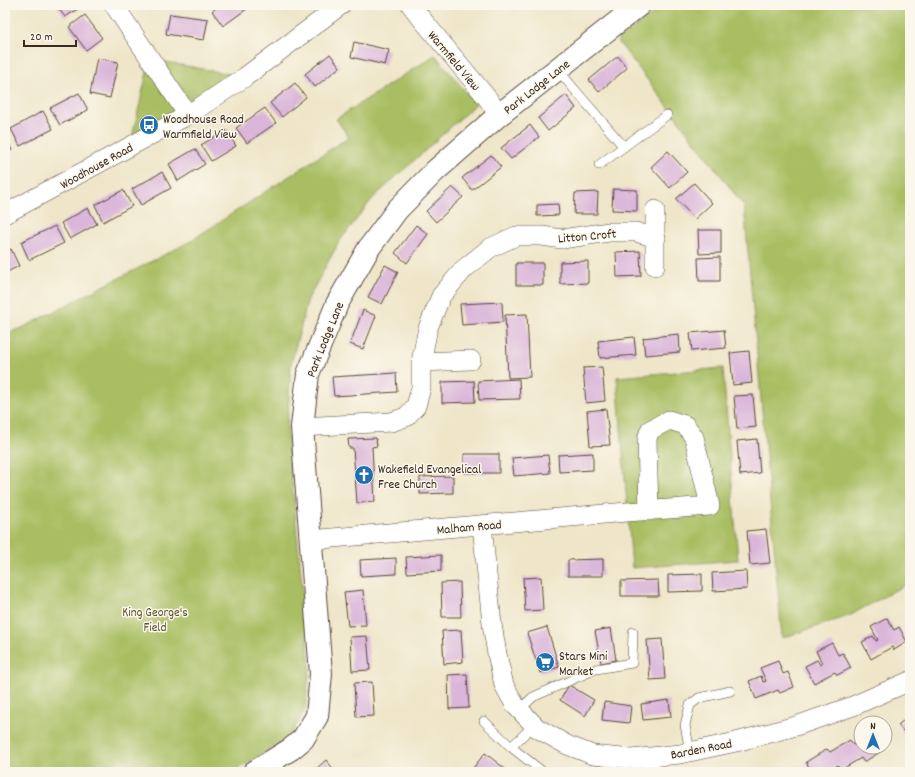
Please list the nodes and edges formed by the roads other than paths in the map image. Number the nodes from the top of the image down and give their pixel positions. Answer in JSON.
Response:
{"nodes":[{"id":1,"x":114,"y":5,"type":"edge"},
{"id":2,"x":341,"y":5,"type":"edge"},
{"id":3,"x":411,"y":5,"type":"edge"},
{"id":4,"x":639,"y":5,"type":"edge"},
{"id":5,"x":557,"y":69,"type":"junction"},
{"id":6,"x":188,"y":115,"type":"junction"},
{"id":7,"x":499,"y":115,"type":"junction"},
{"id":8,"x":667,"y":115,"type":"dead end"},
{"id":9,"x":624,"y":147,"type":"junction"},
{"id":10,"x":599,"y":165,"type":"dead end"},
{"id":11,"x":655,"y":210,"type":"dead end"},
{"id":12,"x":5,"y":214,"type":"edge"},
{"id":13,"x":656,"y":238,"type":"junction"},
{"id":14,"x":656,"y":266,"type":"dead end"},
{"id":15,"x":471,"y":360,"type":"dead end"},
{"id":16,"x":421,"y":362,"type":"junction"},
{"id":17,"x":302,"y":427,"type":"junction"},
{"id":18,"x":649,"y":511,"type":"junction"},
{"id":19,"x":482,"y":525,"type":"junction"},
{"id":20,"x":310,"y":540,"type":"junction"},
{"id":21,"x":632,"y":632,"type":"dead end"},
{"id":22,"x":910,"y":681,"type":"edge"},
{"id":23,"x":730,"y":691,"type":"dead end"},
{"id":24,"x":519,"y":710,"type":"junction"},
{"id":25,"x":484,"y":721,"type":"dead end"},
{"id":26,"x":534,"y":725,"type":"junction"},
{"id":27,"x":511,"y":747,"type":"junction"},
{"id":28,"x":690,"y":752,"type":"junction"},
{"id":29,"x":254,"y":772,"type":"edge"},
{"id":30,"x":543,"y":772,"type":"edge"}],
"edges":[{"from":1,"to":6,"type":"street"},
{"from":2,"to":6,"type":"street","name":"Woodhouse Road"},
{"from":3,"to":7,"type":"street","name":"Warmfield View"},
{"from":4,"to":5,"type":"street","name":"Park Lodge Lane"},
{"from":5,"to":7,"type":"street","name":"Park Lodge Lane"},
{"from":5,"to":9,"type":"lane"},
{"from":6,"to":12,"type":"street","name":"Woodhouse Road"},
{"from":7,"to":17,"type":"street","name":"Park Lodge Lane"},
{"from":8,"to":9,"type":"lane"},
{"from":9,"to":10,"type":"lane"},
{"from":11,"to":13,"type":"street"},
{"from":13,"to":14,"type":"street"},
{"from":13,"to":16,"type":"street","name":"Litton Croft"},
{"from":15,"to":16,"type":"street"},
{"from":16,"to":17,"type":"street","name":"Litton Croft"},
{"from":17,"to":20,"type":"street","name":"Park Lodge Lane"},
{"from":18,"to":18,"type":"street","name":"Malham Road"},
{"from":18,"to":19,"type":"street","name":"Malham Road"},
{"from":19,"to":20,"type":"street","name":"Malham Road"},
{"from":19,"to":24,"type":"street","name":"Barden Road"},
{"from":20,"to":29,"type":"street","name":"Park Lodge Lane"},
{"from":21,"to":24,"type":"lane"},
{"from":22,"to":28,"type":"street","name":"Barden Road"},
{"from":23,"to":28,"type":"lane"},
{"from":24,"to":26,"type":"street","name":"Barden Road"},
{"from":25,"to":27,"type":"lane"},
{"from":26,"to":27,"type":"lane"},
{"from":26,"to":28,"type":"street","name":"Barden Road"},
{"from":27,"to":30,"type":"lane"}]}
